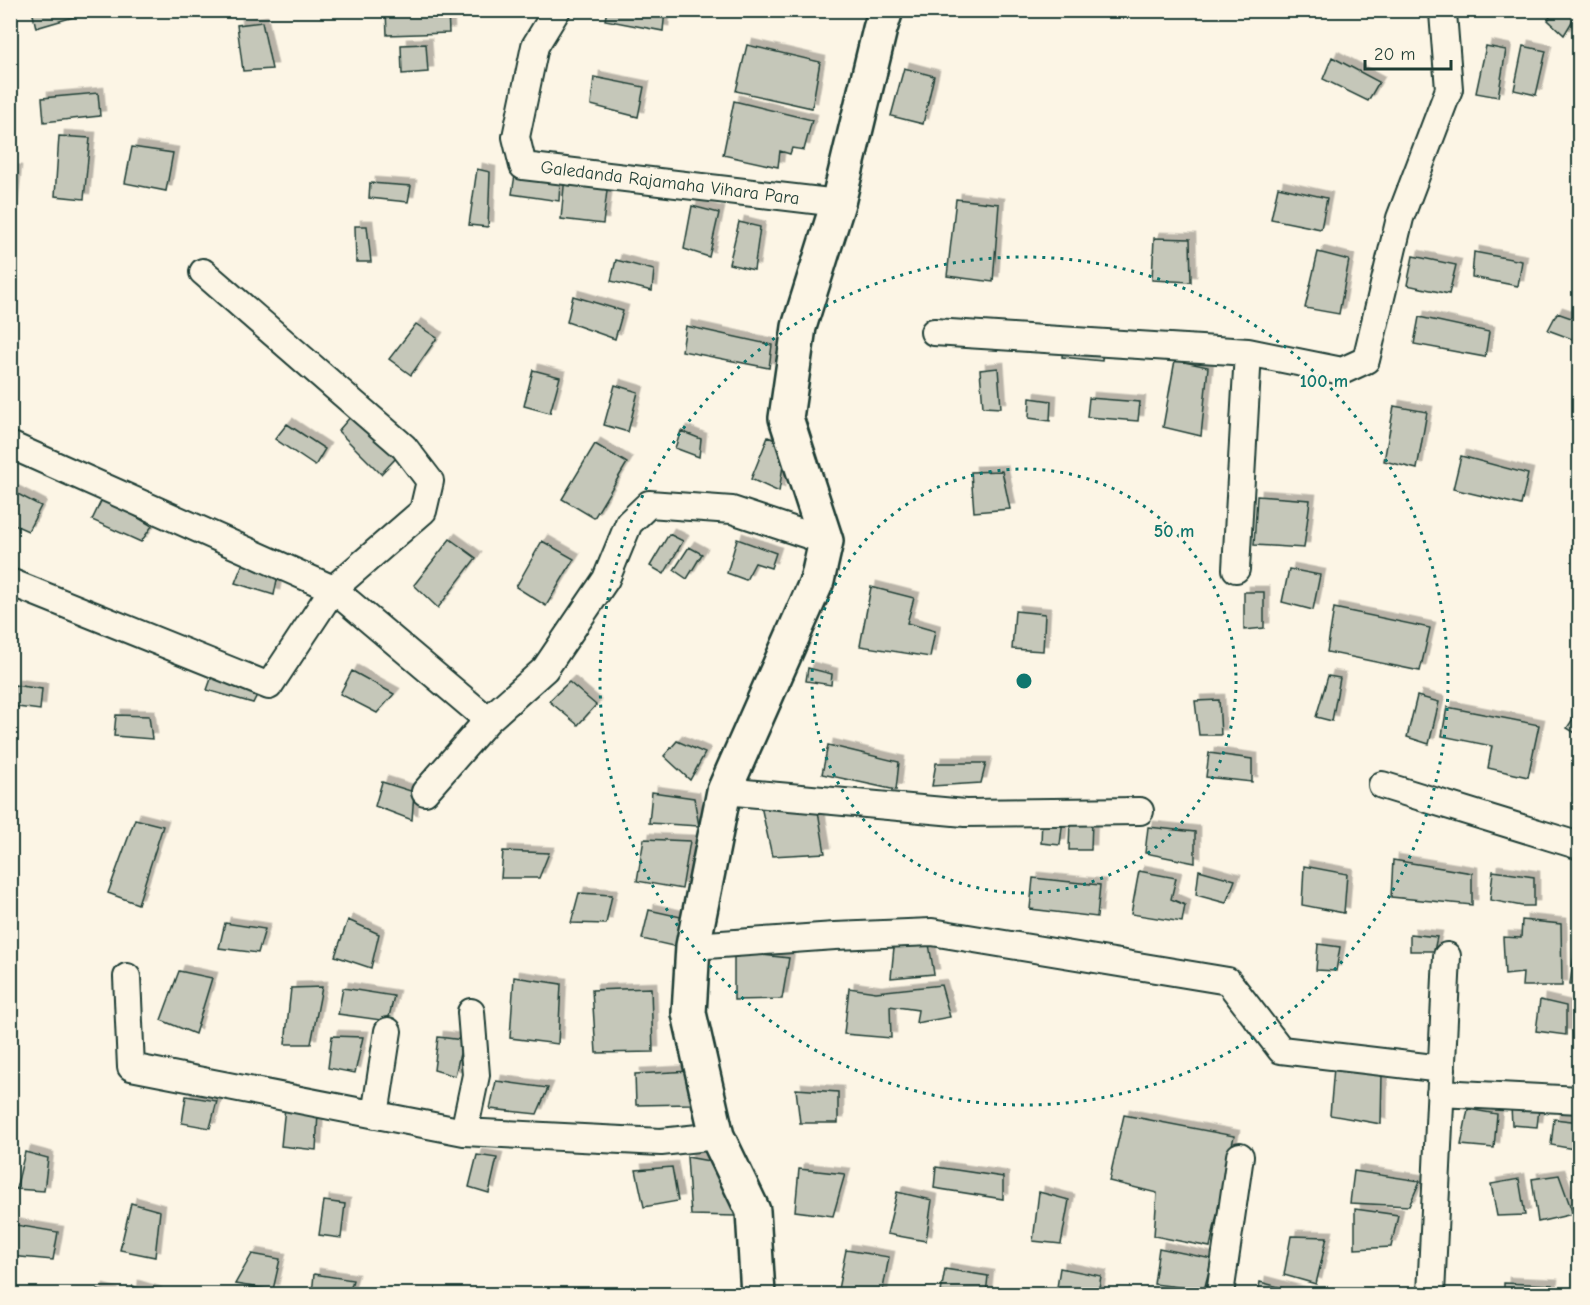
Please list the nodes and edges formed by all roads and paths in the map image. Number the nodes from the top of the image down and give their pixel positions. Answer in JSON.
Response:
{"nodes":[{"id":1,"x":558,"y":10,"type":"edge"},
{"id":2,"x":886,"y":10,"type":"edge"},
{"id":3,"x":1442,"y":10,"type":"edge"},
{"id":4,"x":838,"y":203,"type":"junction"},
{"id":5,"x":203,"y":272,"type":"dead end"},
{"id":6,"x":934,"y":332,"type":"dead end"},
{"id":7,"x":1248,"y":352,"type":"junction"},
{"id":8,"x":10,"y":445,"type":"edge"},
{"id":9,"x":826,"y":541,"type":"junction"},
{"id":10,"x":1236,"y":569,"type":"dead end"},
{"id":11,"x":10,"y":582,"type":"edge"},
{"id":12,"x":333,"y":590,"type":"junction"},
{"id":13,"x":488,"y":720,"type":"junction"},
{"id":14,"x":1382,"y":785,"type":"dead end"},
{"id":15,"x":724,"y":791,"type":"junction"},
{"id":16,"x":425,"y":792,"type":"dead end"},
{"id":17,"x":1140,"y":811,"type":"dead end"},
{"id":18,"x":1580,"y":846,"type":"edge"},
{"id":19,"x":693,"y":946,"type":"junction"},
{"id":20,"x":1447,"y":956,"type":"dead end"},
{"id":21,"x":128,"y":977,"type":"dead end"},
{"id":22,"x":471,"y":1012,"type":"dead end"},
{"id":23,"x":388,"y":1031,"type":"dead end"},
{"id":24,"x":1441,"y":1081,"type":"junction"},
{"id":25,"x":1580,"y":1100,"type":"edge"},
{"id":26,"x":375,"y":1115,"type":"junction"},
{"id":27,"x":464,"y":1132,"type":"junction"},
{"id":28,"x":717,"y":1136,"type":"junction"},
{"id":29,"x":1240,"y":1156,"type":"dead end"},
{"id":30,"x":758,"y":1294,"type":"edge"},
{"id":31,"x":1220,"y":1294,"type":"edge"},
{"id":32,"x":1431,"y":1294,"type":"edge"}],
"edges":[{"from":1,"to":4,"type":"street","name":"Galedanda Rajamaha Vihara Para"},
{"from":2,"to":4,"type":"street"},
{"from":3,"to":7,"type":"street"},
{"from":4,"to":9,"type":"street"},
{"from":5,"to":12,"type":"street"},
{"from":6,"to":7,"type":"street"},
{"from":7,"to":10,"type":"street"},
{"from":8,"to":12,"type":"street"},
{"from":9,"to":13,"type":"street"},
{"from":9,"to":15,"type":"street"},
{"from":11,"to":12,"type":"street"},
{"from":12,"to":13,"type":"street"},
{"from":13,"to":16,"type":"street"},
{"from":14,"to":18,"type":"street"},
{"from":15,"to":17,"type":"street"},
{"from":15,"to":19,"type":"street"},
{"from":19,"to":24,"type":"street"},
{"from":19,"to":28,"type":"street"},
{"from":20,"to":24,"type":"street"},
{"from":21,"to":26,"type":"street"},
{"from":22,"to":27,"type":"street"},
{"from":23,"to":26,"type":"street"},
{"from":24,"to":25,"type":"street"},
{"from":24,"to":32,"type":"street"},
{"from":26,"to":27,"type":"street"},
{"from":27,"to":28,"type":"street"},
{"from":28,"to":30,"type":"street"},
{"from":29,"to":31,"type":"street"}]}
